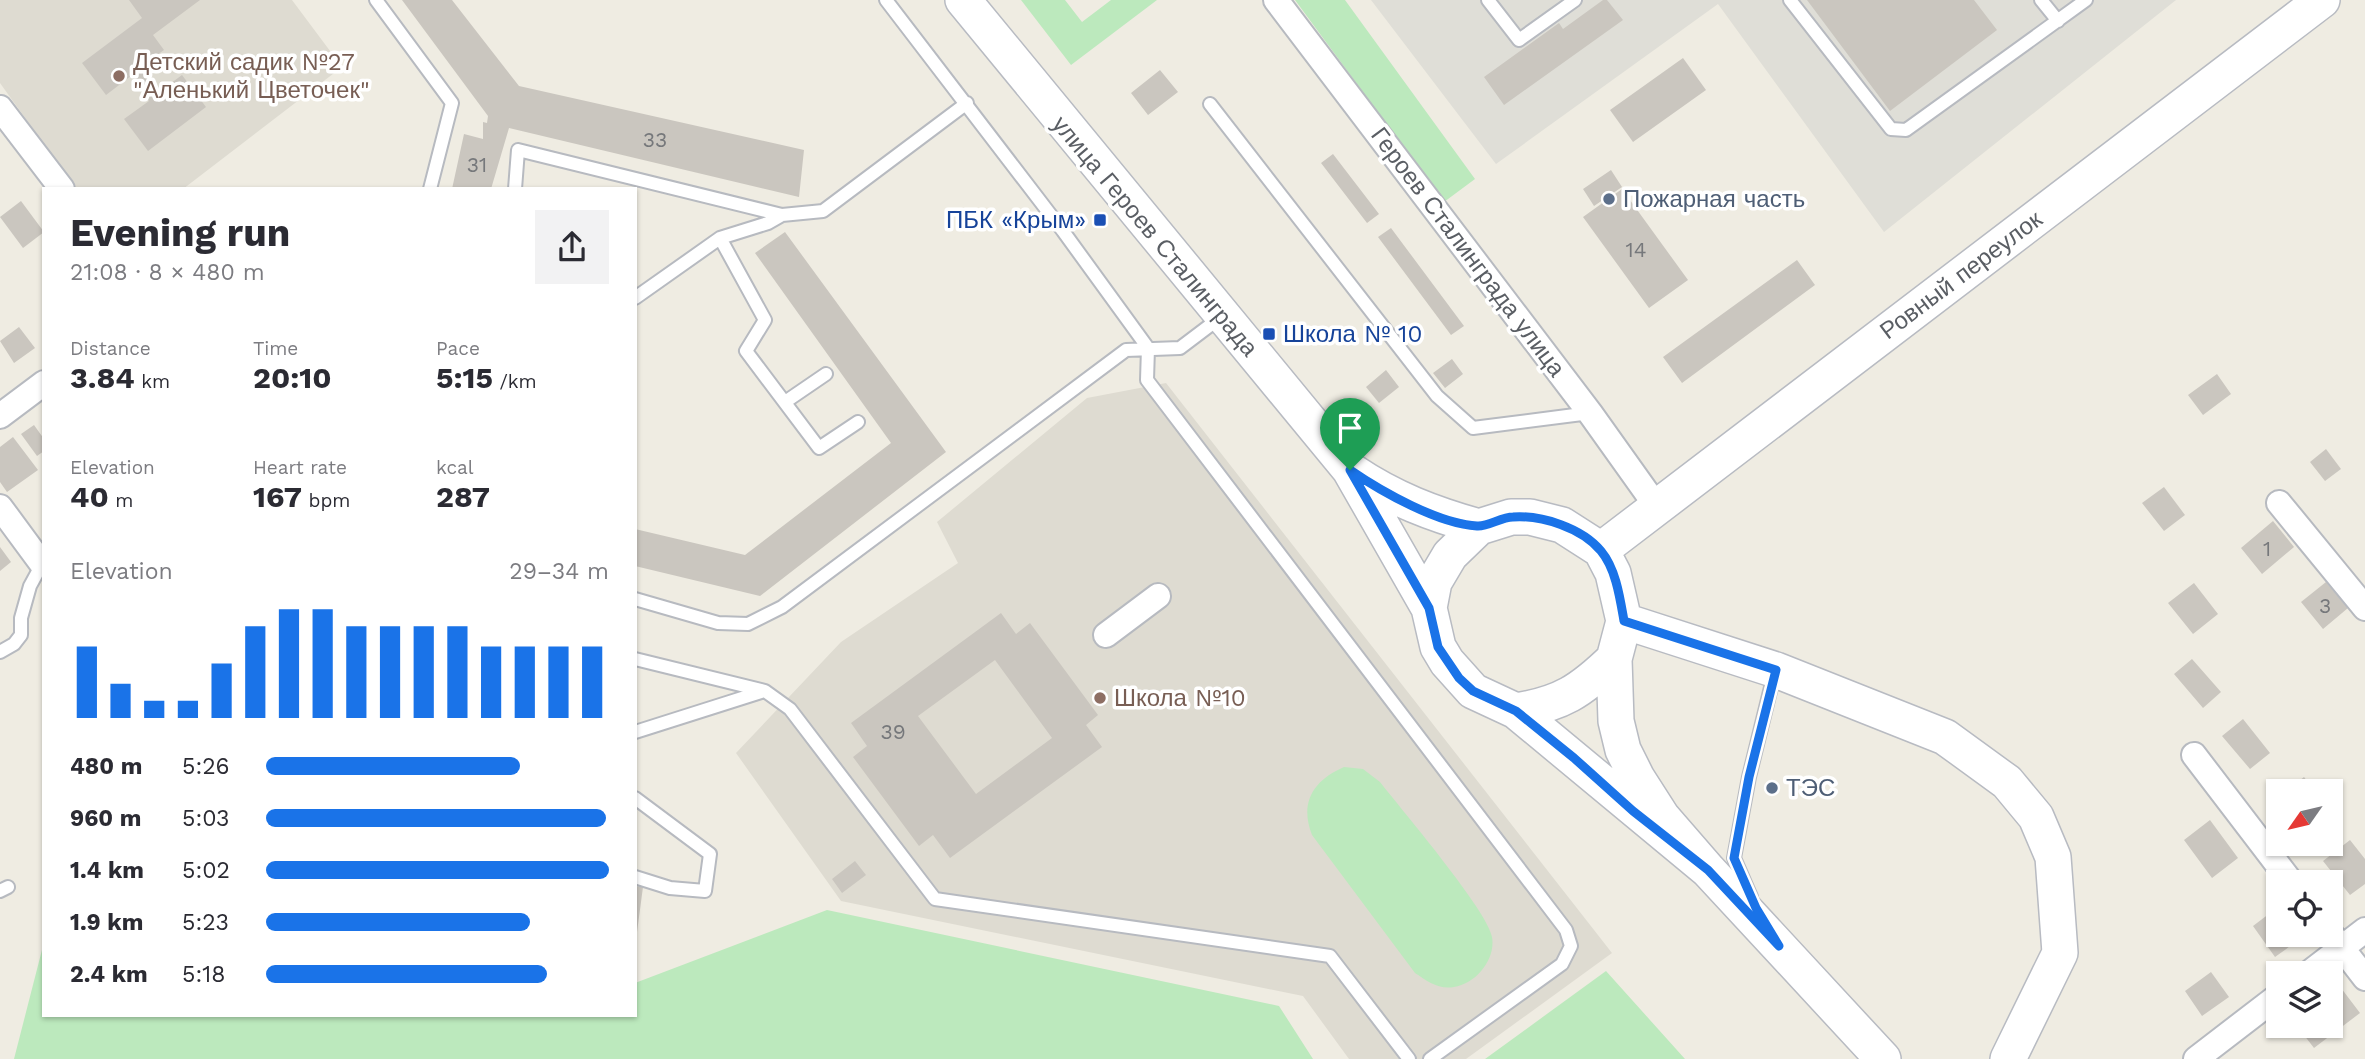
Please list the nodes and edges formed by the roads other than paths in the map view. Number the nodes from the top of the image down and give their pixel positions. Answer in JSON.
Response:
{"nodes":[{"id":1,"x":376,"y":0,"type":"edge"},
{"id":2,"x":886,"y":0,"type":"edge"},
{"id":3,"x":963,"y":0,"type":"edge"},
{"id":4,"x":1276,"y":0,"type":"edge"},
{"id":5,"x":1488,"y":0,"type":"edge"},
{"id":6,"x":1575,"y":0,"type":"edge"},
{"id":7,"x":1790,"y":0,"type":"edge"},
{"id":8,"x":2041,"y":0,"type":"edge"},
{"id":9,"x":2086,"y":0,"type":"edge"},
{"id":10,"x":2322,"y":0,"type":"edge"},
{"id":11,"x":2058,"y":21,"type":"junction"},
{"id":12,"x":967,"y":103,"type":"junction"},
{"id":13,"x":1210,"y":104,"type":"dead end"},
{"id":14,"x":0,"y":108,"type":"edge"},
{"id":15,"x":60,"y":187,"type":"edge"},
{"id":16,"x":431,"y":187,"type":"edge"},
{"id":17,"x":515,"y":187,"type":"edge"},
{"id":18,"x":782,"y":215,"type":"junction"},
{"id":19,"x":720,"y":237,"type":"junction"},
{"id":20,"x":637,"y":297,"type":"edge"},
{"id":21,"x":1221,"y":317,"type":"junction"},
{"id":22,"x":1148,"y":348,"type":"junction"},
{"id":23,"x":826,"y":374,"type":"dead end"},
{"id":24,"x":42,"y":384,"type":"edge"},
{"id":25,"x":785,"y":402,"type":"junction"},
{"id":26,"x":1590,"y":413,"type":"junction"},
{"id":27,"x":0,"y":416,"type":"edge"},
{"id":28,"x":858,"y":422,"type":"dead end"},
{"id":29,"x":1350,"y":470,"type":"junction"},
{"id":30,"x":2279,"y":503,"type":"dead end"},
{"id":31,"x":0,"y":507,"type":"edge"},
{"id":32,"x":1657,"y":507,"type":"junction"},
{"id":33,"x":1479,"y":527,"type":"junction"},
{"id":34,"x":1601,"y":550,"type":"junction"},
{"id":35,"x":42,"y":564,"type":"edge"},
{"id":36,"x":42,"y":567,"type":"edge"},
{"id":37,"x":1158,"y":596,"type":"dead end"},
{"id":38,"x":637,"y":600,"type":"edge"},
{"id":39,"x":1429,"y":608,"type":"junction"},
{"id":40,"x":2365,"y":608,"type":"edge"},
{"id":41,"x":1624,"y":621,"type":"junction"},
{"id":42,"x":1106,"y":635,"type":"dead end"},
{"id":43,"x":0,"y":652,"type":"edge"},
{"id":44,"x":637,"y":659,"type":"edge"},
{"id":45,"x":1614,"y":659,"type":"junction"},
{"id":46,"x":1776,"y":670,"type":"junction"},
{"id":47,"x":765,"y":691,"type":"junction"},
{"id":48,"x":1516,"y":711,"type":"junction"},
{"id":49,"x":637,"y":731,"type":"edge"},
{"id":50,"x":2194,"y":755,"type":"dead end"},
{"id":51,"x":637,"y":799,"type":"edge"},
{"id":52,"x":1708,"y":870,"type":"junction"},
{"id":53,"x":2282,"y":870,"type":"edge"},
{"id":54,"x":637,"y":878,"type":"edge"},
{"id":55,"x":2365,"y":930,"type":"edge"},
{"id":56,"x":2343,"y":938,"type":"edge"},
{"id":57,"x":1779,"y":946,"type":"junction"},
{"id":58,"x":2331,"y":947,"type":"edge"},
{"id":59,"x":2341,"y":947,"type":"edge"},
{"id":60,"x":2319,"y":961,"type":"edge"},
{"id":61,"x":2365,"y":978,"type":"edge"},
{"id":62,"x":2266,"y":1005,"type":"edge"},
{"id":63,"x":1409,"y":1059,"type":"edge"},
{"id":64,"x":1430,"y":1059,"type":"edge"},
{"id":65,"x":1883,"y":1059,"type":"edge"},
{"id":66,"x":2008,"y":1059,"type":"edge"},
{"id":67,"x":2196,"y":1059,"type":"edge"}],
"edges":[{"from":1,"to":16,"type":"lane"},
{"from":2,"to":12,"type":"lane"},
{"from":3,"to":21,"type":"main road","name":"улица Героев Сталинграда"},
{"from":4,"to":26,"type":"street","name":"Героев Сталинграда улица"},
{"from":5,"to":6,"type":"lane"},
{"from":7,"to":11,"type":"lane"},
{"from":8,"to":11,"type":"lane"},
{"from":9,"to":11,"type":"lane"},
{"from":10,"to":32,"type":"main road","name":"Ровный переулок"},
{"from":12,"to":18,"type":"lane"},
{"from":12,"to":22,"type":"lane"},
{"from":13,"to":26,"type":"lane"},
{"from":14,"to":15,"type":"street"},
{"from":17,"to":18,"type":"lane"},
{"from":18,"to":19,"type":"lane"},
{"from":19,"to":20,"type":"lane"},
{"from":19,"to":25,"type":"lane"},
{"from":21,"to":22,"type":"lane"},
{"from":21,"to":29,"type":"main road","name":"улица Героев Сталинграда"},
{"from":22,"to":38,"type":"lane"},
{"from":22,"to":64,"type":"lane"},
{"from":23,"to":25,"type":"lane"},
{"from":24,"to":27,"type":"street"},
{"from":25,"to":28,"type":"lane"},
{"from":26,"to":32,"type":"street","name":"Героев Сталинграда улица"},
{"from":29,"to":33,"type":"main road","name":"улица Героев Сталинграда"},
{"from":29,"to":39,"type":"main road","name":"улица Героев Сталинграда"},
{"from":30,"to":40,"type":"street"},
{"from":31,"to":35,"type":"street"},
{"from":32,"to":34,"type":"main road","name":"Ровный переулок"},
{"from":33,"to":34,"type":"main road"},
{"from":33,"to":39,"type":"main road"},
{"from":34,"to":41,"type":"main road"},
{"from":36,"to":43,"type":"lane"},
{"from":37,"to":42,"type":"street"},
{"from":39,"to":48,"type":"main road"},
{"from":41,"to":45,"type":"main road"},
{"from":41,"to":46,"type":"main road"},
{"from":44,"to":47,"type":"lane"},
{"from":45,"to":48,"type":"main road"},
{"from":45,"to":52,"type":"main road"},
{"from":46,"to":57,"type":"lane"},
{"from":46,"to":66,"type":"main road"},
{"from":47,"to":49,"type":"lane"},
{"from":47,"to":63,"type":"lane"},
{"from":48,"to":52,"type":"main road"},
{"from":50,"to":53,"type":"street"},
{"from":51,"to":54,"type":"lane"},
{"from":52,"to":57,"type":"main road"},
{"from":55,"to":56,"type":"street"},
{"from":57,"to":65,"type":"main road"},
{"from":58,"to":60,"type":"street"},
{"from":59,"to":61,"type":"street"},
{"from":62,"to":67,"type":"street"}]}
